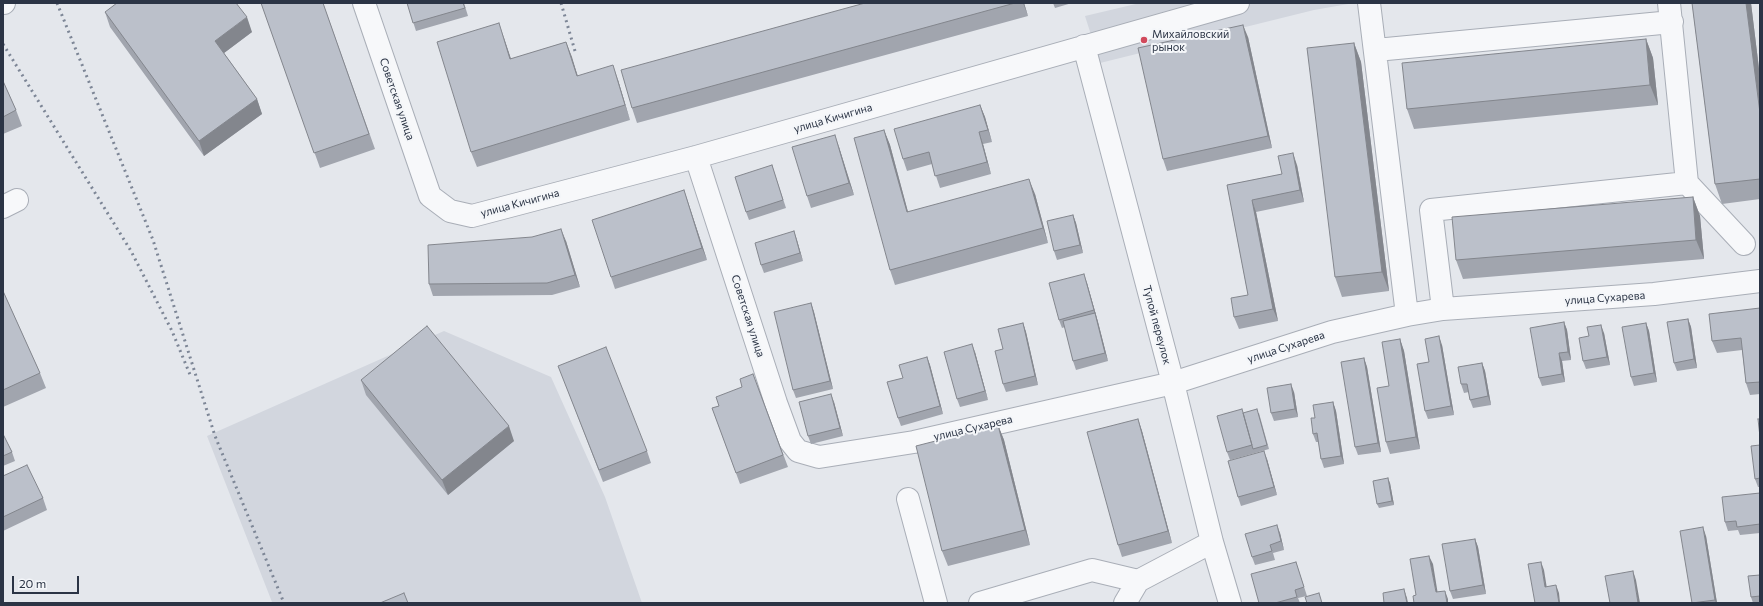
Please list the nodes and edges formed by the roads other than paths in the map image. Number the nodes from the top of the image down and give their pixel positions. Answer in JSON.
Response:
{"nodes":[{"id":1,"x":364,"y":3,"type":"edge"},
{"id":2,"x":1238,"y":3,"type":"edge"},
{"id":3,"x":1369,"y":3,"type":"edge"},
{"id":4,"x":1670,"y":13,"type":"edge"},
{"id":5,"x":1084,"y":46,"type":"junction"},
{"id":6,"x":1376,"y":50,"type":"junction"},
{"id":7,"x":696,"y":157,"type":"junction"},
{"id":8,"x":1687,"y":183,"type":"junction"},
{"id":9,"x":430,"y":196,"type":"joint"},
{"id":10,"x":1744,"y":244,"type":"dead end"},
{"id":11,"x":1760,"y":281,"type":"edge"},
{"id":12,"x":1443,"y":310,"type":"junction"},
{"id":13,"x":1407,"y":315,"type":"junction"},
{"id":14,"x":1173,"y":383,"type":"junction"},
{"id":15,"x":819,"y":457,"type":"joint"},
{"id":16,"x":908,"y":499,"type":"dead end"},
{"id":17,"x":1212,"y":542,"type":"junction"},
{"id":18,"x":1138,"y":581,"type":"junction"},
{"id":19,"x":936,"y":603,"type":"edge"},
{"id":20,"x":980,"y":603,"type":"edge"},
{"id":21,"x":1125,"y":603,"type":"edge"},
{"id":22,"x":1230,"y":603,"type":"edge"}],
"edges":[{"from":1,"to":9,"type":"street","name":"Советская улица"},
{"from":2,"to":5,"type":"street","name":"улица Кичигина"},
{"from":3,"to":6,"type":"street"},
{"from":4,"to":6,"type":"street"},
{"from":4,"to":8,"type":"street"},
{"from":5,"to":7,"type":"street","name":"улица Кичигина"},
{"from":5,"to":14,"type":"street","name":"Тупой переулок"},
{"from":6,"to":13,"type":"street"},
{"from":7,"to":9,"type":"street","name":"улица Кичигина"},
{"from":7,"to":15,"type":"street","name":"Советская улица"},
{"from":8,"to":10,"type":"street"},
{"from":8,"to":12,"type":"street"},
{"from":11,"to":12,"type":"street","name":"улица Сухарева"},
{"from":12,"to":13,"type":"street","name":"улица Сухарева"},
{"from":13,"to":14,"type":"street","name":"улица Сухарева"},
{"from":14,"to":15,"type":"street","name":"улица Сухарева"},
{"from":14,"to":17,"type":"street","name":"Тупой переулок"},
{"from":16,"to":19,"type":"street"},
{"from":17,"to":18,"type":"street"},
{"from":17,"to":22,"type":"street","name":"Тупой переулок"},
{"from":18,"to":20,"type":"street"},
{"from":18,"to":21,"type":"street"}]}
